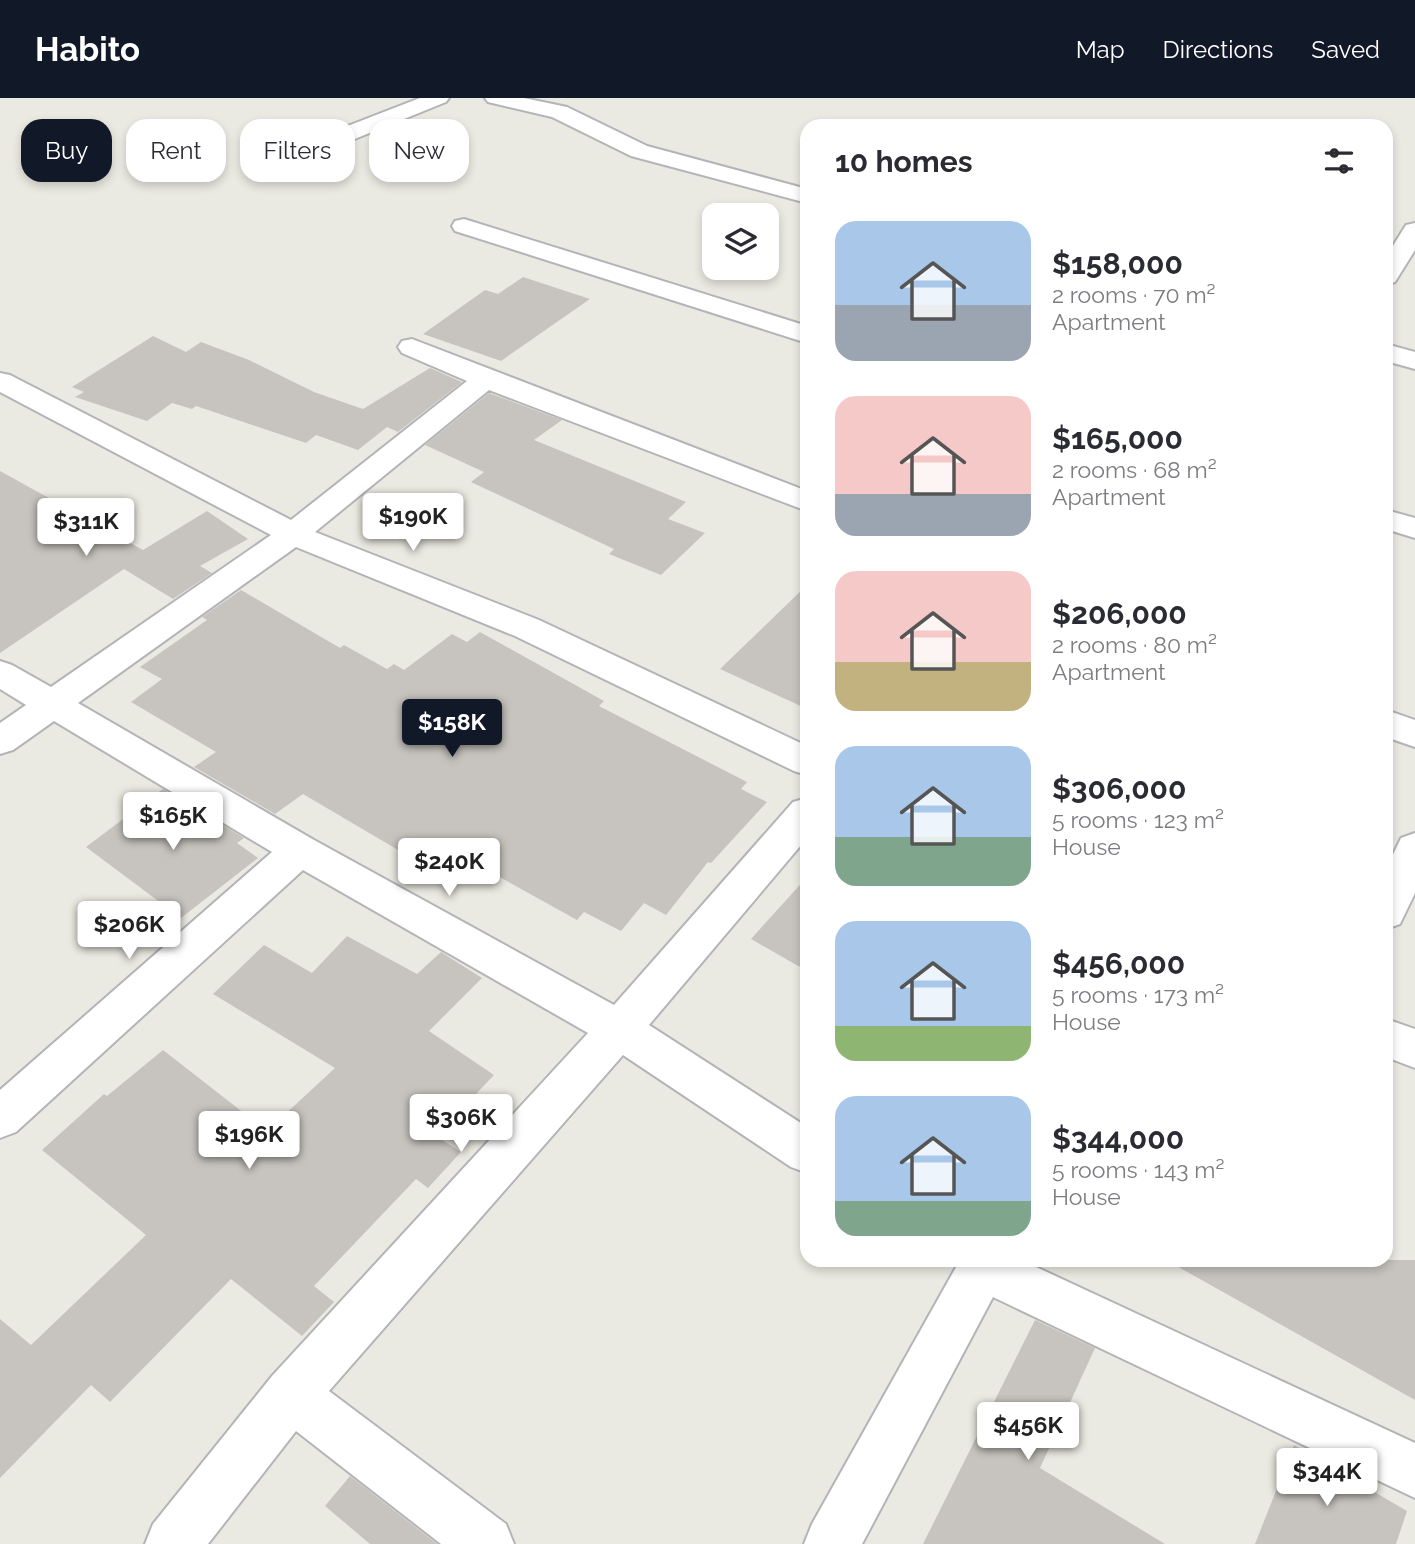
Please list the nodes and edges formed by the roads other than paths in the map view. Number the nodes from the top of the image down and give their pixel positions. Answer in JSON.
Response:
{"nodes":[{"id":1,"x":439,"y":98,"type":"edge"},
{"id":2,"x":495,"y":98,"type":"edge"},
{"id":3,"x":355,"y":131,"type":"edge"},
{"id":4,"x":800,"y":194,"type":"edge"},
{"id":5,"x":464,"y":226,"type":"dead end"},
{"id":6,"x":1415,"y":230,"type":"edge"},
{"id":7,"x":1393,"y":266,"type":"edge"},
{"id":8,"x":800,"y":333,"type":"edge"},
{"id":9,"x":412,"y":347,"type":"dead end"},
{"id":10,"x":1393,"y":354,"type":"edge"},
{"id":11,"x":1415,"y":361,"type":"edge"},
{"id":12,"x":486,"y":379,"type":"junction"},
{"id":13,"x":0,"y":381,"type":"edge"},
{"id":14,"x":800,"y":499,"type":"edge"},
{"id":15,"x":1393,"y":521,"type":"edge"},
{"id":16,"x":1415,"y":528,"type":"edge"},
{"id":17,"x":293,"y":534,"type":"junction"},
{"id":18,"x":0,"y":673,"type":"edge"},
{"id":19,"x":53,"y":704,"type":"junction"},
{"id":20,"x":1393,"y":726,"type":"edge"},
{"id":21,"x":1415,"y":734,"type":"edge"},
{"id":22,"x":0,"y":741,"type":"edge"},
{"id":23,"x":800,"y":759,"type":"edge"},
{"id":24,"x":800,"y":820,"type":"edge"},
{"id":25,"x":1415,"y":848,"type":"edge"},
{"id":26,"x":300,"y":850,"type":"junction"},
{"id":27,"x":1393,"y":897,"type":"edge"},
{"id":28,"x":619,"y":1029,"type":"junction"},
{"id":29,"x":1393,"y":1040,"type":"edge"},
{"id":30,"x":1415,"y":1049,"type":"edge"},
{"id":31,"x":0,"y":1118,"type":"edge"},
{"id":32,"x":800,"y":1147,"type":"edge"},
{"id":33,"x":975,"y":1267,"type":"edge"},
{"id":34,"x":983,"y":1267,"type":"edge"},
{"id":35,"x":291,"y":1395,"type":"junction"},
{"id":36,"x":1415,"y":1471,"type":"edge"},
{"id":37,"x":173,"y":1544,"type":"edge"},
{"id":38,"x":486,"y":1544,"type":"edge"},
{"id":39,"x":832,"y":1544,"type":"edge"}],
"edges":[{"from":1,"to":3,"type":"street"},
{"from":2,"to":4,"type":"street"},
{"from":5,"to":8,"type":"street"},
{"from":6,"to":7,"type":"street"},
{"from":9,"to":12,"type":"street"},
{"from":10,"to":11,"type":"street"},
{"from":12,"to":14,"type":"street"},
{"from":12,"to":17,"type":"street"},
{"from":13,"to":17,"type":"street"},
{"from":15,"to":16,"type":"street"},
{"from":17,"to":19,"type":"street"},
{"from":17,"to":23,"type":"street"},
{"from":18,"to":19,"type":"street"},
{"from":19,"to":22,"type":"street"},
{"from":19,"to":26,"type":"street"},
{"from":20,"to":21,"type":"street"},
{"from":24,"to":28,"type":"street"},
{"from":25,"to":27,"type":"street"},
{"from":26,"to":28,"type":"street"},
{"from":26,"to":31,"type":"street"},
{"from":28,"to":32,"type":"street"},
{"from":28,"to":35,"type":"street"},
{"from":29,"to":30,"type":"street"},
{"from":33,"to":39,"type":"street"},
{"from":34,"to":36,"type":"street"},
{"from":35,"to":37,"type":"street"},
{"from":35,"to":38,"type":"street"}]}
